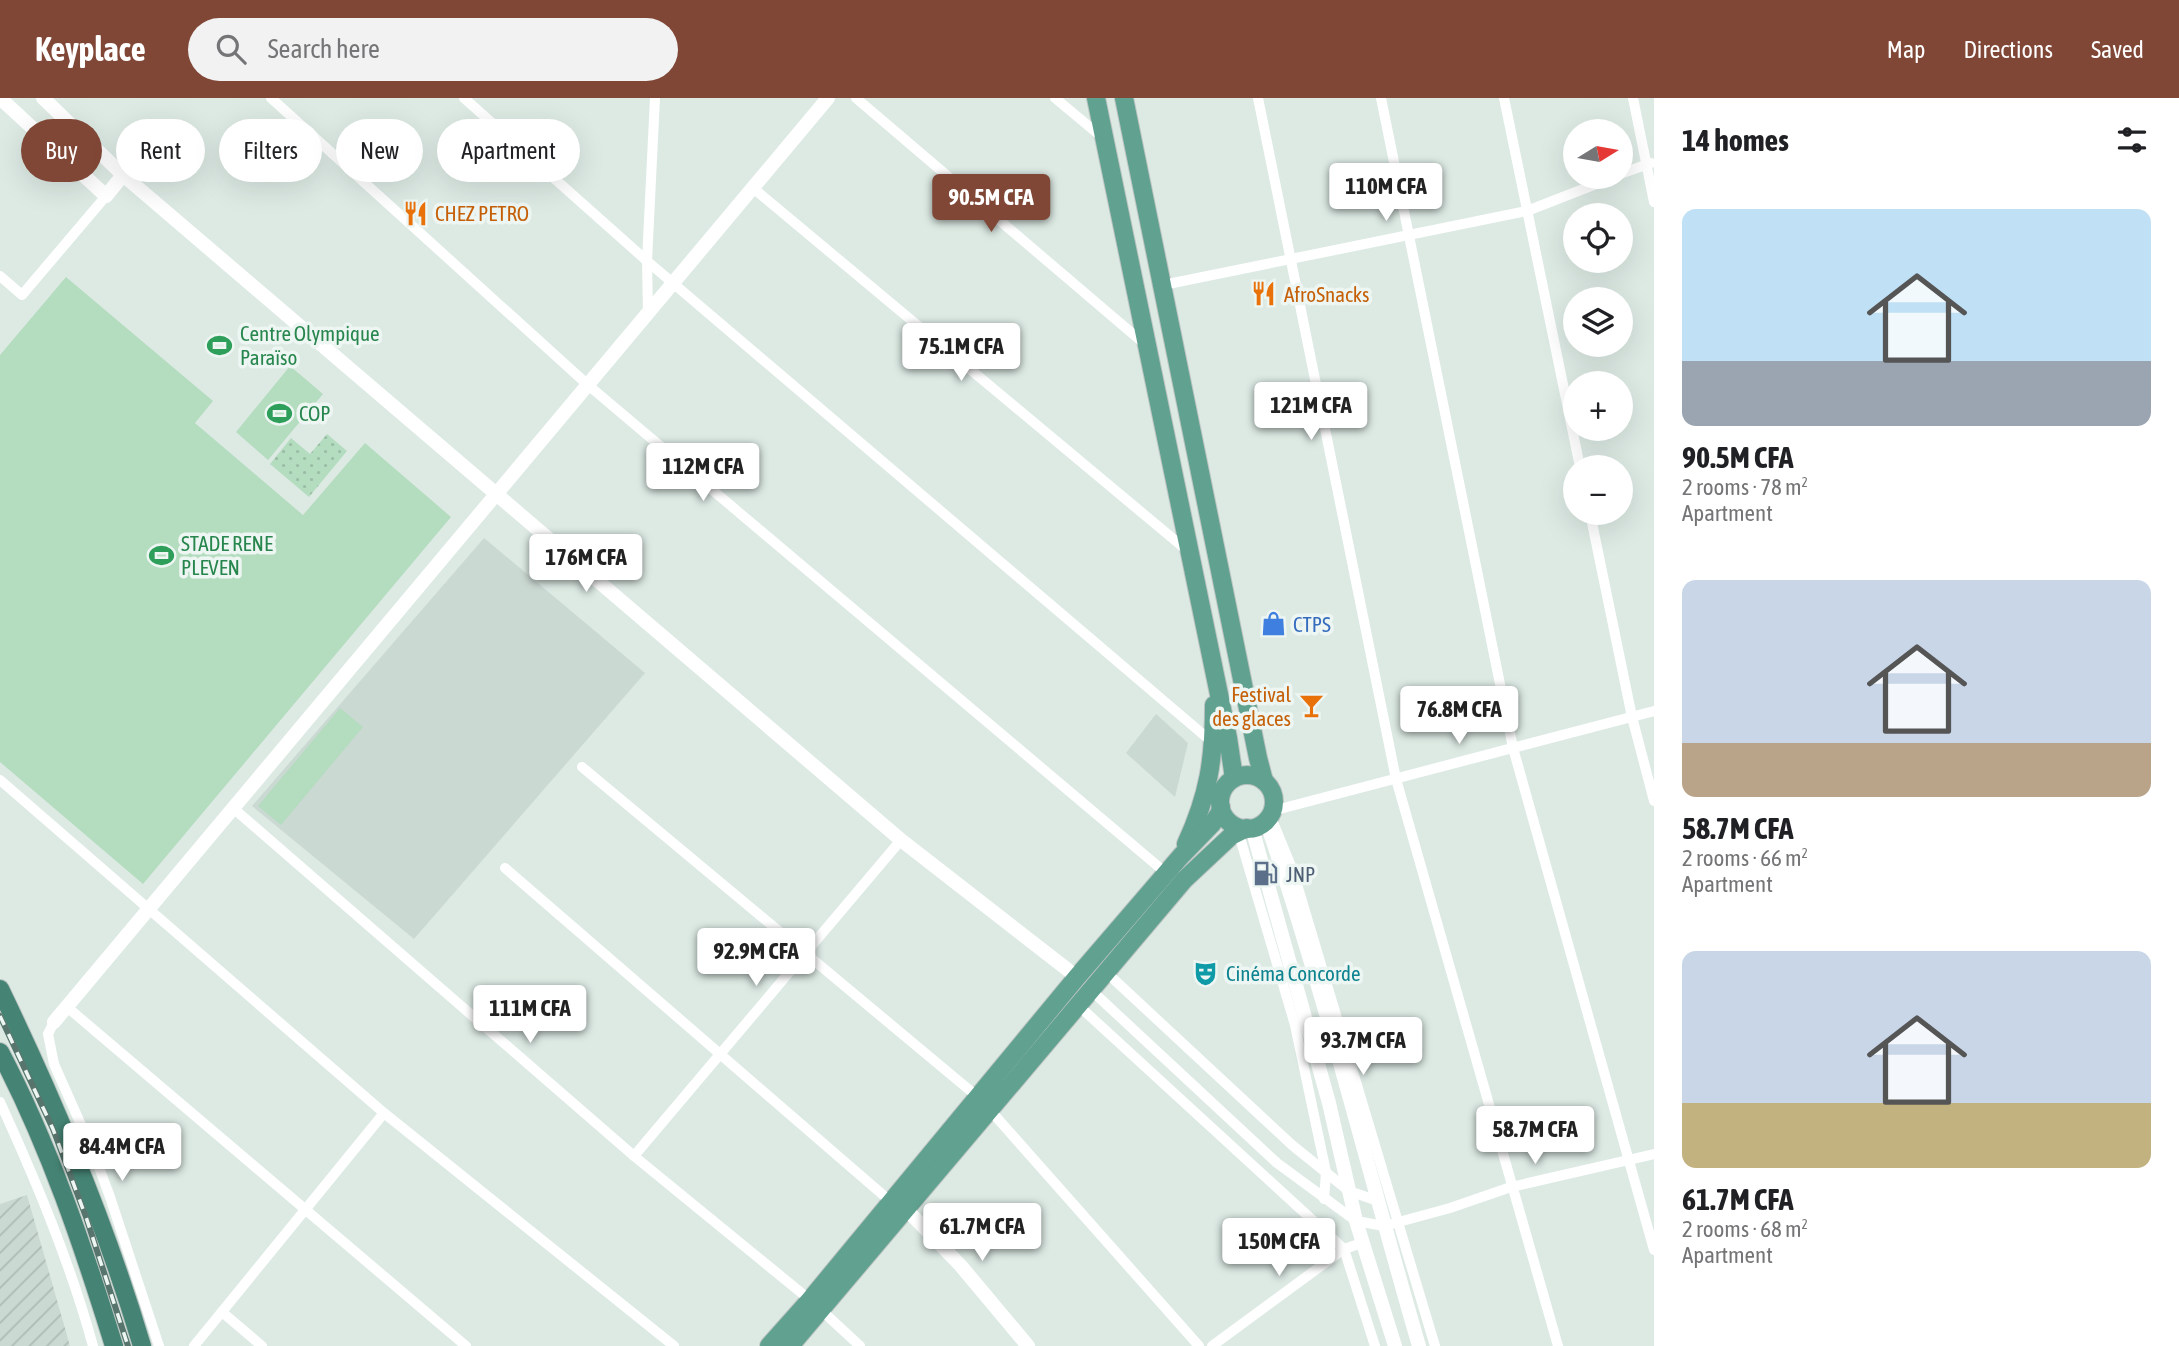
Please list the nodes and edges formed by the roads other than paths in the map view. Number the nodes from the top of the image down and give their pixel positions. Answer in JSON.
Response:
{"nodes":[{"id":1,"x":0,"y":98,"type":"edge"},
{"id":2,"x":43,"y":98,"type":"edge"},
{"id":3,"x":271,"y":98,"type":"edge"},
{"id":4,"x":464,"y":98,"type":"edge"},
{"id":5,"x":655,"y":98,"type":"edge"},
{"id":6,"x":828,"y":98,"type":"edge"},
{"id":7,"x":856,"y":98,"type":"edge"},
{"id":8,"x":1055,"y":98,"type":"edge"},
{"id":9,"x":1096,"y":98,"type":"edge"},
{"id":10,"x":1124,"y":98,"type":"edge"},
{"id":11,"x":1258,"y":98,"type":"edge"},
{"id":12,"x":1381,"y":98,"type":"edge"},
{"id":13,"x":1504,"y":98,"type":"edge"},
{"id":14,"x":1633,"y":98,"type":"edge"},
{"id":15,"x":1103,"y":138,"type":"junction"},
{"id":16,"x":1650,"y":163,"type":"edge"},
{"id":17,"x":116,"y":168,"type":"edge"},
{"id":18,"x":1633,"y":169,"type":"edge"},
{"id":19,"x":117,"y":182,"type":"edge"},
{"id":20,"x":131,"y":182,"type":"edge"},
{"id":21,"x":753,"y":188,"type":"junction"},
{"id":22,"x":1583,"y":189,"type":"edge"},
{"id":23,"x":106,"y":196,"type":"junction"},
{"id":24,"x":1654,"y":202,"type":"edge"},
{"id":25,"x":1527,"y":211,"type":"junction"},
{"id":26,"x":1409,"y":235,"type":"junction"},
{"id":27,"x":1291,"y":259,"type":"junction"},
{"id":28,"x":647,"y":261,"type":"junction"},
{"id":29,"x":0,"y":276,"type":"edge"},
{"id":30,"x":673,"y":283,"type":"junction"},
{"id":31,"x":1163,"y":285,"type":"junction"},
{"id":32,"x":648,"y":313,"type":"junction"},
{"id":33,"x":1147,"y":347,"type":"junction"},
{"id":34,"x":588,"y":385,"type":"junction"},
{"id":35,"x":1578,"y":455,"type":"edge"},
{"id":36,"x":496,"y":494,"type":"junction"},
{"id":37,"x":1592,"y":525,"type":"edge"},
{"id":38,"x":1190,"y":553,"type":"junction"},
{"id":39,"x":1210,"y":656,"type":"junction"},
{"id":40,"x":1654,"y":711,"type":"edge"},
{"id":41,"x":1632,"y":717,"type":"junction"},
{"id":42,"x":1212,"y":742,"type":"junction"},
{"id":43,"x":1513,"y":748,"type":"junction"},
{"id":44,"x":582,"y":766,"type":"dead end"},
{"id":45,"x":1234,"y":778,"type":"junction"},
{"id":46,"x":1396,"y":779,"type":"junction"},
{"id":47,"x":0,"y":780,"type":"edge"},
{"id":48,"x":1264,"y":781,"type":"junction"},
{"id":49,"x":1654,"y":801,"type":"edge"},
{"id":50,"x":1221,"y":807,"type":"junction"},
{"id":51,"x":233,"y":808,"type":"junction"},
{"id":52,"x":1257,"y":822,"type":"junction"},
{"id":53,"x":901,"y":840,"type":"junction"},
{"id":54,"x":1181,"y":856,"type":"junction"},
{"id":55,"x":505,"y":868,"type":"dead end"},
{"id":56,"x":1166,"y":873,"type":"junction"},
{"id":57,"x":149,"y":908,"type":"junction"},
{"id":58,"x":806,"y":954,"type":"junction"},
{"id":59,"x":1107,"y":972,"type":"junction"},
{"id":60,"x":1077,"y":977,"type":"junction"},
{"id":61,"x":0,"y":989,"type":"edge"},
{"id":62,"x":1092,"y":991,"type":"junction"},
{"id":63,"x":1079,"y":1006,"type":"junction"},
{"id":64,"x":66,"y":1007,"type":"junction"},
{"id":65,"x":54,"y":1022,"type":"joint"},
{"id":66,"x":0,"y":1052,"type":"edge"},
{"id":67,"x":720,"y":1054,"type":"junction"},
{"id":68,"x":0,"y":1102,"type":"edge"},
{"id":69,"x":985,"y":1104,"type":"junction"},
{"id":70,"x":384,"y":1113,"type":"junction"},
{"id":71,"x":1654,"y":1154,"type":"edge"},
{"id":72,"x":634,"y":1156,"type":"junction"},
{"id":73,"x":1628,"y":1161,"type":"junction"},
{"id":74,"x":1326,"y":1172,"type":"junction"},
{"id":75,"x":1511,"y":1187,"type":"junction"},
{"id":76,"x":1349,"y":1191,"type":"junction"},
{"id":77,"x":1324,"y":1199,"type":"junction"},
{"id":78,"x":1378,"y":1201,"type":"junction"},
{"id":79,"x":898,"y":1205,"type":"junction"},
{"id":80,"x":305,"y":1210,"type":"junction"},
{"id":81,"x":1356,"y":1222,"type":"junction"},
{"id":82,"x":1391,"y":1224,"type":"junction"},
{"id":83,"x":1362,"y":1243,"type":"junction"},
{"id":84,"x":1344,"y":1249,"type":"junction"},
{"id":85,"x":1654,"y":1250,"type":"edge"},
{"id":86,"x":815,"y":1304,"type":"junction"},
{"id":87,"x":222,"y":1312,"type":"junction"},
{"id":88,"x":93,"y":1346,"type":"edge"},
{"id":89,"x":114,"y":1346,"type":"edge"},
{"id":90,"x":142,"y":1346,"type":"edge"},
{"id":91,"x":159,"y":1346,"type":"edge"},
{"id":92,"x":194,"y":1346,"type":"edge"},
{"id":93,"x":262,"y":1346,"type":"edge"},
{"id":94,"x":466,"y":1346,"type":"edge"},
{"id":95,"x":674,"y":1346,"type":"edge"},
{"id":96,"x":769,"y":1346,"type":"edge"},
{"id":97,"x":790,"y":1346,"type":"edge"},
{"id":98,"x":860,"y":1346,"type":"edge"},
{"id":99,"x":1028,"y":1346,"type":"edge"},
{"id":100,"x":1199,"y":1346,"type":"edge"},
{"id":101,"x":1212,"y":1346,"type":"edge"},
{"id":102,"x":1376,"y":1346,"type":"edge"},
{"id":103,"x":1395,"y":1346,"type":"edge"},
{"id":104,"x":1419,"y":1346,"type":"edge"},
{"id":105,"x":1436,"y":1346,"type":"edge"},
{"id":106,"x":1558,"y":1346,"type":"edge"}],
"edges":[{"from":1,"to":23,"type":"street"},
{"from":2,"to":17,"type":"street"},
{"from":3,"to":34,"type":"street"},
{"from":4,"to":28,"type":"street"},
{"from":5,"to":28,"type":"street"},
{"from":6,"to":21,"type":"street"},
{"from":7,"to":33,"type":"street"},
{"from":8,"to":15,"type":"street"},
{"from":9,"to":15,"type":"main road"},
{"from":10,"to":31,"type":"main road"},
{"from":11,"to":27,"type":"street"},
{"from":12,"to":26,"type":"street"},
{"from":13,"to":25,"type":"street"},
{"from":14,"to":16,"type":"street"},
{"from":15,"to":33,"type":"main road"},
{"from":16,"to":18,"type":"street"},
{"from":16,"to":24,"type":"street"},
{"from":19,"to":23,"type":"street"},
{"from":20,"to":36,"type":"street"},
{"from":21,"to":30,"type":"street"},
{"from":21,"to":38,"type":"street"},
{"from":22,"to":25,"type":"street"},
{"from":23,"to":29,"type":"street"},
{"from":25,"to":26,"type":"street"},
{"from":25,"to":35,"type":"street"},
{"from":26,"to":27,"type":"street"},
{"from":26,"to":43,"type":"street"},
{"from":27,"to":31,"type":"street"},
{"from":27,"to":46,"type":"street"},
{"from":28,"to":30,"type":"street"},
{"from":28,"to":32,"type":"street"},
{"from":30,"to":32,"type":"street"},
{"from":30,"to":42,"type":"street"},
{"from":31,"to":48,"type":"main road"},
{"from":32,"to":34,"type":"street"},
{"from":33,"to":38,"type":"main road"},
{"from":34,"to":36,"type":"street"},
{"from":34,"to":56,"type":"street"},
{"from":36,"to":51,"type":"street"},
{"from":36,"to":53,"type":"street"},
{"from":37,"to":41,"type":"street"},
{"from":38,"to":39,"type":"main road"},
{"from":39,"to":42,"type":"main road"},
{"from":39,"to":45,"type":"main road"},
{"from":40,"to":41,"type":"street"},
{"from":41,"to":43,"type":"street"},
{"from":41,"to":49,"type":"street"},
{"from":42,"to":54,"type":"main road"},
{"from":43,"to":46,"type":"street"},
{"from":43,"to":73,"type":"street"},
{"from":44,"to":58,"type":"street"},
{"from":45,"to":48,"type":"main road"},
{"from":45,"to":50,"type":"main road"},
{"from":46,"to":52,"type":"street"},
{"from":46,"to":75,"type":"street"},
{"from":47,"to":57,"type":"street"},
{"from":48,"to":52,"type":"main road"},
{"from":50,"to":52,"type":"main road"},
{"from":50,"to":54,"type":"main road"},
{"from":51,"to":57,"type":"street"},
{"from":51,"to":72,"type":"street"},
{"from":52,"to":59,"type":"main road"},
{"from":52,"to":74,"type":"street"},
{"from":52,"to":76,"type":"street"},
{"from":52,"to":78,"type":"street"},
{"from":52,"to":82,"type":"street"},
{"from":53,"to":58,"type":"street"},
{"from":53,"to":60,"type":"street"},
{"from":54,"to":56,"type":"main road"},
{"from":55,"to":67,"type":"street"},
{"from":56,"to":60,"type":"main road"},
{"from":57,"to":64,"type":"street"},
{"from":57,"to":70,"type":"street"},
{"from":58,"to":67,"type":"street"},
{"from":58,"to":69,"type":"street"},
{"from":59,"to":62,"type":"main road"},
{"from":59,"to":74,"type":"street"},
{"from":60,"to":69,"type":"main road"},
{"from":61,"to":90,"type":"highway"},
{"from":62,"to":63,"type":"main road"},
{"from":62,"to":77,"type":"street"},
{"from":63,"to":69,"type":"main road"},
{"from":63,"to":84,"type":"street"},
{"from":64,"to":65,"type":"street"},
{"from":64,"to":80,"type":"street"},
{"from":65,"to":91,"type":"street"},
{"from":66,"to":89,"type":"highway"},
{"from":67,"to":72,"type":"street"},
{"from":67,"to":79,"type":"street"},
{"from":68,"to":88,"type":"street"},
{"from":69,"to":79,"type":"main road"},
{"from":69,"to":100,"type":"street"},
{"from":70,"to":80,"type":"street"},
{"from":70,"to":95,"type":"street"},
{"from":71,"to":73,"type":"street"},
{"from":72,"to":86,"type":"street"},
{"from":73,"to":75,"type":"street"},
{"from":73,"to":85,"type":"street"},
{"from":74,"to":76,"type":"street"},
{"from":74,"to":77,"type":"street"},
{"from":75,"to":82,"type":"street"},
{"from":75,"to":106,"type":"street"},
{"from":76,"to":78,"type":"street"},
{"from":76,"to":81,"type":"street"},
{"from":77,"to":81,"type":"street"},
{"from":78,"to":82,"type":"street"},
{"from":79,"to":86,"type":"main road"},
{"from":79,"to":99,"type":"street"},
{"from":80,"to":87,"type":"street"},
{"from":80,"to":94,"type":"street"},
{"from":81,"to":82,"type":"street"},
{"from":81,"to":83,"type":"street"},
{"from":82,"to":104,"type":"street"},
{"from":82,"to":105,"type":"street"},
{"from":83,"to":84,"type":"street"},
{"from":83,"to":103,"type":"street"},
{"from":84,"to":101,"type":"street"},
{"from":84,"to":102,"type":"street"},
{"from":86,"to":96,"type":"main road"},
{"from":86,"to":97,"type":"main road"},
{"from":86,"to":98,"type":"street"},
{"from":87,"to":92,"type":"street"},
{"from":87,"to":93,"type":"street"}]}
